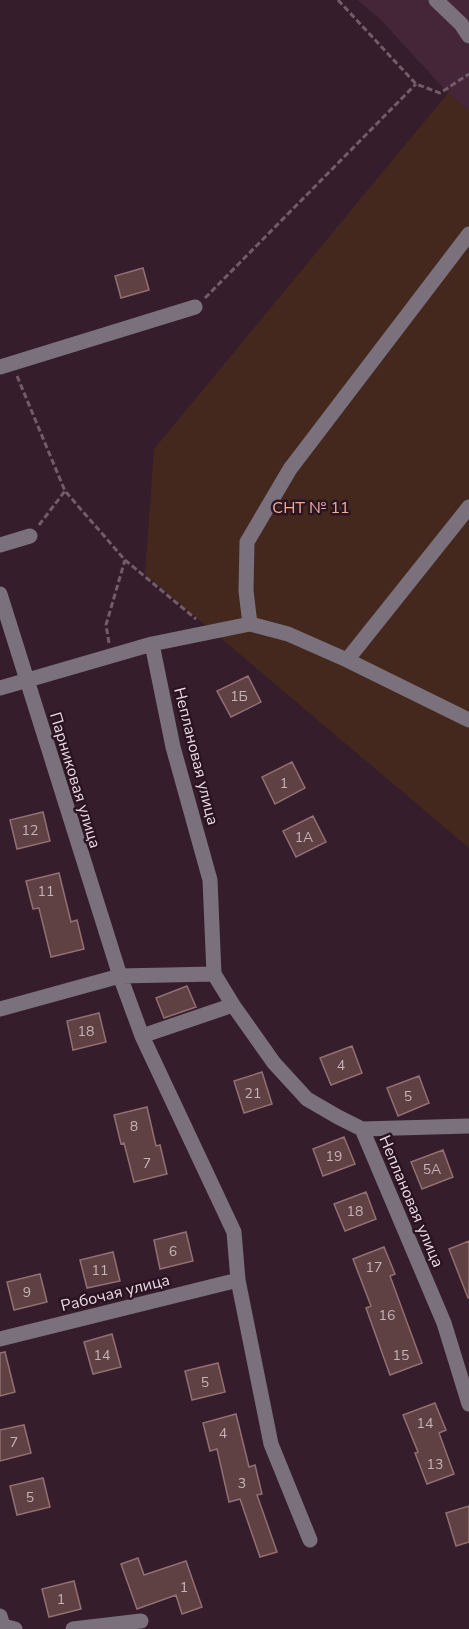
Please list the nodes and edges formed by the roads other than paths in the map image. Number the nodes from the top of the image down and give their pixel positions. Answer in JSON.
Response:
{"nodes":[{"id":1,"x":436,"y":0,"type":"edge"},
{"id":2,"x":469,"y":36,"type":"edge"},
{"id":3,"x":469,"y":234,"type":"edge"},
{"id":4,"x":195,"y":308,"type":"road end"},
{"id":5,"x":6,"y":365,"type":"edge"},
{"id":6,"x":469,"y":507,"type":"edge"},
{"id":7,"x":30,"y":536,"type":"road end"},
{"id":8,"x":0,"y":545,"type":"edge"},
{"id":9,"x":0,"y":594,"type":"edge"},
{"id":10,"x":250,"y":624,"type":"junction"},
{"id":11,"x":152,"y":644,"type":"junction"},
{"id":12,"x":346,"y":660,"type":"junction"},
{"id":13,"x":26,"y":680,"type":"junction"},
{"id":14,"x":0,"y":687,"type":"edge"},
{"id":15,"x":468,"y":721,"type":"edge"},
{"id":16,"x":214,"y":974,"type":"junction"},
{"id":17,"x":120,"y":976,"type":"junction"},
{"id":18,"x":233,"y":1005,"type":"junction"},
{"id":19,"x":0,"y":1009,"type":"edge"},
{"id":20,"x":142,"y":1036,"type":"junction"},
{"id":21,"x":469,"y":1126,"type":"edge"},
{"id":22,"x":362,"y":1129,"type":"junction"},
{"id":23,"x":238,"y":1280,"type":"junction"},
{"id":24,"x":0,"y":1339,"type":"edge"},
{"id":25,"x":469,"y":1404,"type":"edge"},
{"id":26,"x":310,"y":1540,"type":"dead end"},
{"id":27,"x":0,"y":1616,"type":"edge"},
{"id":28,"x":141,"y":1621,"type":"dead end"},
{"id":29,"x":15,"y":1629,"type":"edge"},
{"id":30,"x":73,"y":1629,"type":"edge"}],
"edges":[{"from":1,"to":2,"type":"street"},
{"from":3,"to":10,"type":"street"},
{"from":4,"to":5,"type":"street"},
{"from":6,"to":12,"type":"street"},
{"from":7,"to":8,"type":"street"},
{"from":9,"to":13,"type":"street","name":"Парниковая улица"},
{"from":10,"to":11,"type":"street"},
{"from":10,"to":12,"type":"street"},
{"from":11,"to":13,"type":"street"},
{"from":11,"to":16,"type":"street","name":"Неплановая улица"},
{"from":12,"to":15,"type":"street"},
{"from":13,"to":14,"type":"street"},
{"from":13,"to":17,"type":"street","name":"Парниковая улица"},
{"from":16,"to":17,"type":"street"},
{"from":16,"to":18,"type":"street","name":"Неплановая улица"},
{"from":17,"to":19,"type":"street"},
{"from":17,"to":20,"type":"street","name":"Парниковая улица"},
{"from":18,"to":20,"type":"street"},
{"from":18,"to":22,"type":"street","name":"Неплановая улица"},
{"from":20,"to":23,"type":"street","name":"Парниковая улица"},
{"from":21,"to":22,"type":"street"},
{"from":22,"to":25,"type":"street","name":"Неплановая улица"},
{"from":23,"to":24,"type":"street","name":"Рабочая улица"},
{"from":23,"to":26,"type":"street","name":"Парниковая улица"},
{"from":27,"to":29,"type":"street"},
{"from":28,"to":30,"type":"street"}]}
